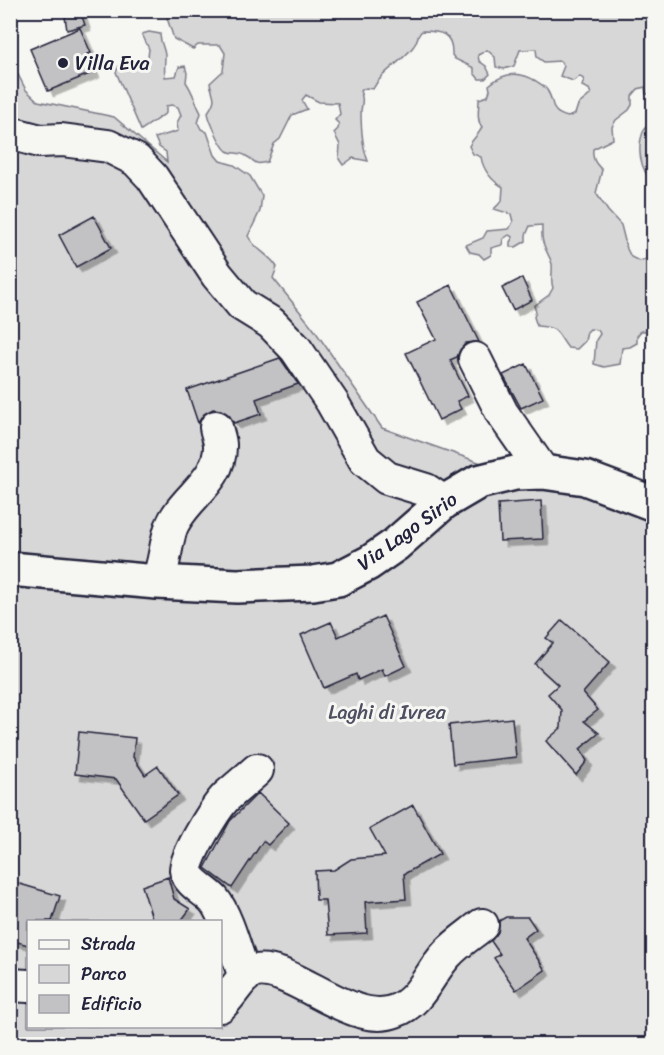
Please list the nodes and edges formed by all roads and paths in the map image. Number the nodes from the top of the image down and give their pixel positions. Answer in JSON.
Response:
{"nodes":[{"id":1,"x":10,"y":134,"type":"edge"},
{"id":2,"x":475,"y":359,"type":"dead end"},
{"id":3,"x":216,"y":428,"type":"dead end"},
{"id":4,"x":543,"y":472,"type":"junction"},
{"id":5,"x":444,"y":502,"type":"junction"},
{"id":6,"x":654,"y":504,"type":"edge"},
{"id":7,"x":10,"y":569,"type":"edge"},
{"id":8,"x":157,"y":582,"type":"junction"},
{"id":9,"x":257,"y":770,"type":"dead end"},
{"id":10,"x":482,"y":925,"type":"dead end"},
{"id":11,"x":251,"y":967,"type":"junction"},
{"id":12,"x":10,"y":985,"type":"edge"},
{"id":13,"x":27,"y":986,"type":"edge"},
{"id":14,"x":222,"y":1003,"type":"edge"}],
"edges":[{"from":1,"to":5,"type":"street"},
{"from":2,"to":4,"type":"street"},
{"from":3,"to":8,"type":"street"},
{"from":4,"to":5,"type":"main road","name":"Via Lago Sirio"},
{"from":4,"to":6,"type":"main road","name":"Via Lago Sirio"},
{"from":5,"to":8,"type":"main road","name":"Via Lago Sirio"},
{"from":7,"to":8,"type":"main road","name":"Via Lago Sirio"},
{"from":9,"to":11,"type":"street"},
{"from":10,"to":11,"type":"street"},
{"from":11,"to":14,"type":"street"},
{"from":12,"to":13,"type":"street"}]}
